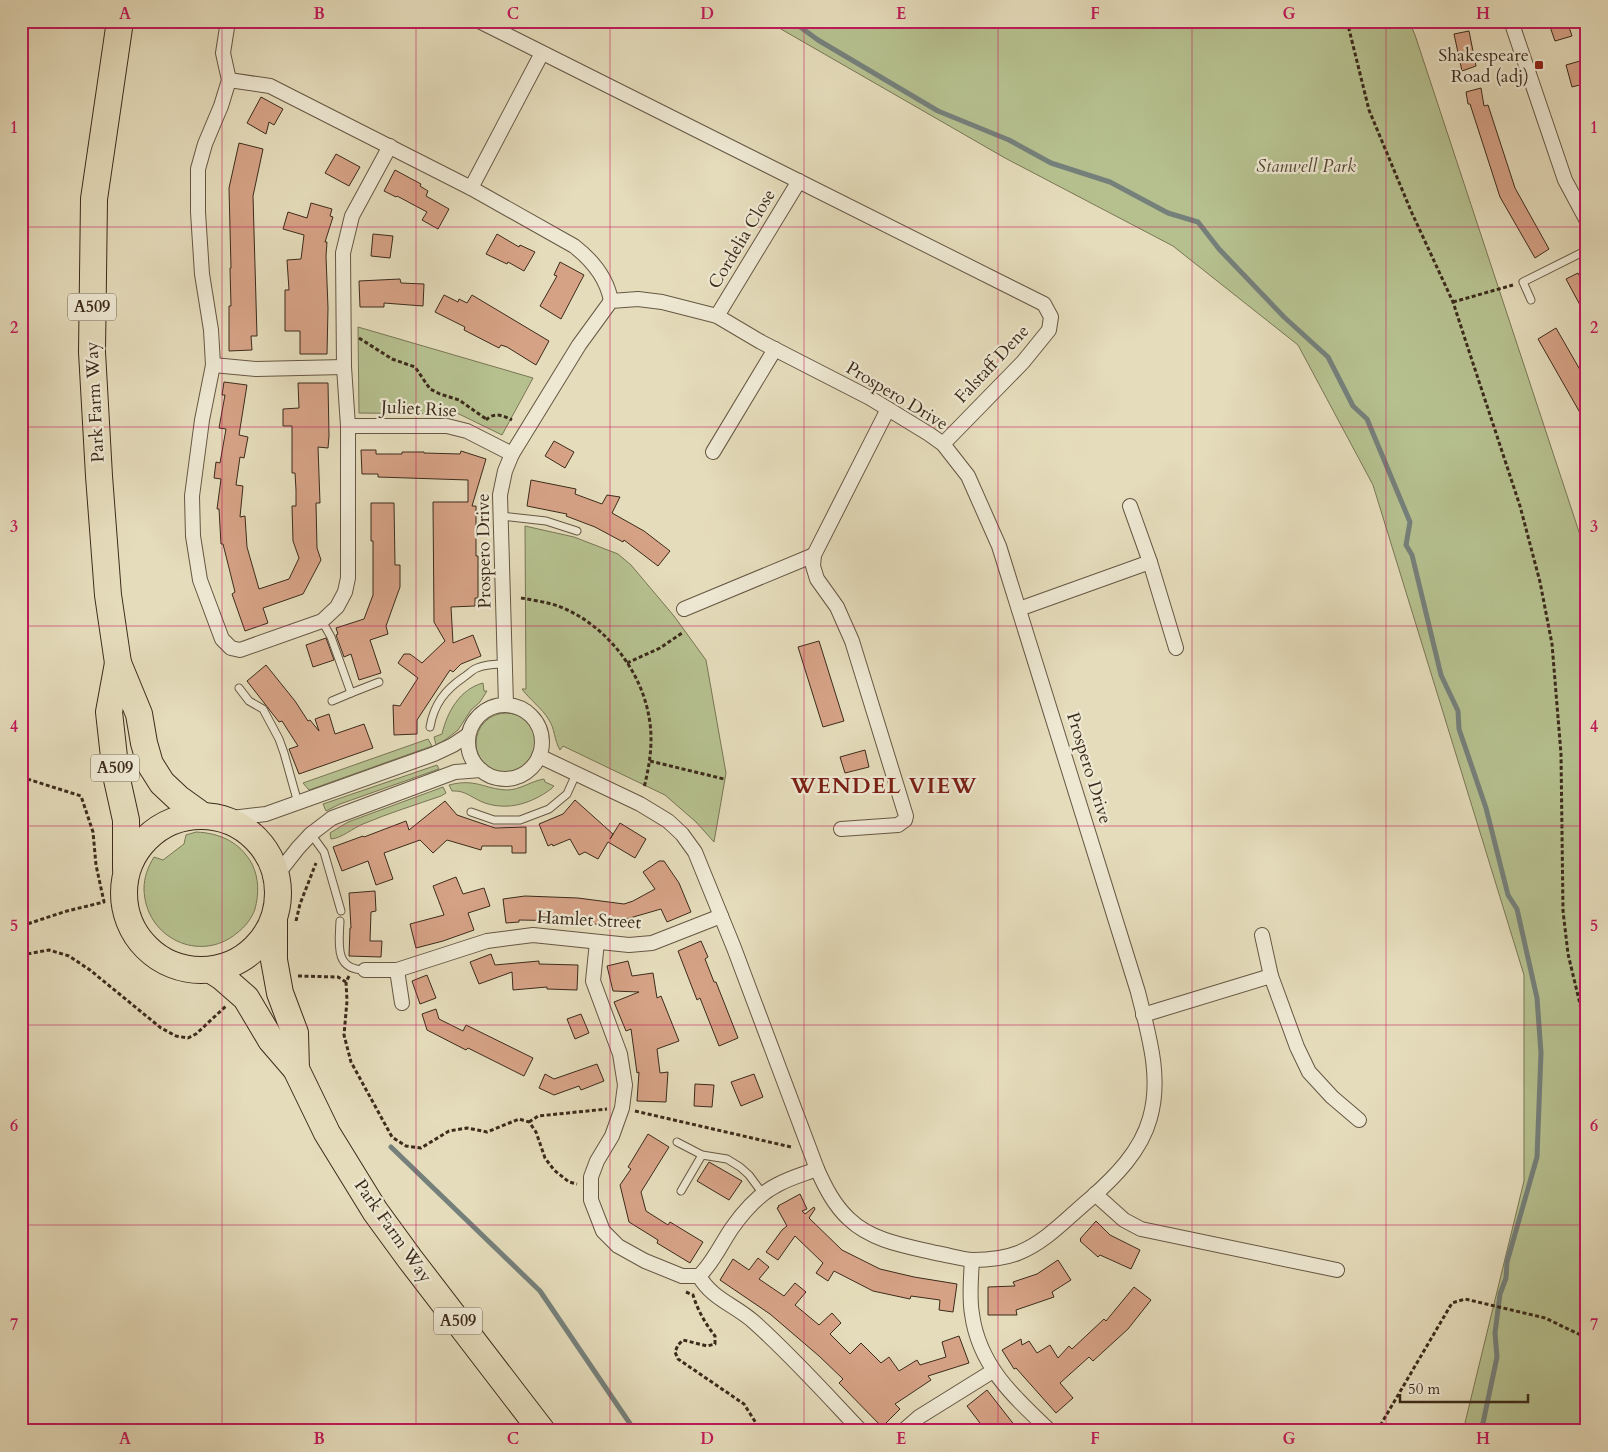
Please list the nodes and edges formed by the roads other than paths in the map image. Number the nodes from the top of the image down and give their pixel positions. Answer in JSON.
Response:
{"nodes":[{"id":1,"x":120,"y":21,"type":"edge"},
{"id":2,"x":228,"y":21,"type":"edge"},
{"id":3,"x":479,"y":21,"type":"edge"},
{"id":4,"x":1512,"y":21,"type":"edge"},
{"id":5,"x":542,"y":53,"type":"junction"},
{"id":6,"x":228,"y":80,"type":"junction"},
{"id":7,"x":390,"y":146,"type":"junction"},
{"id":8,"x":799,"y":181,"type":"junction"},
{"id":9,"x":471,"y":188,"type":"junction"},
{"id":10,"x":1587,"y":221,"type":"edge"},
{"id":11,"x":1587,"y":250,"type":"edge"},
{"id":12,"x":1531,"y":300,"type":"dead end"},
{"id":13,"x":611,"y":301,"type":"junction"},
{"id":14,"x":717,"y":316,"type":"junction"},
{"id":15,"x":775,"y":349,"type":"junction"},
{"id":16,"x":213,"y":364,"type":"junction"},
{"id":17,"x":344,"y":368,"type":"junction"},
{"id":18,"x":888,"y":409,"type":"junction"},
{"id":19,"x":348,"y":426,"type":"junction"},
{"id":20,"x":943,"y":444,"type":"junction"},
{"id":21,"x":713,"y":452,"type":"dead end"},
{"id":22,"x":512,"y":454,"type":"junction"},
{"id":23,"x":1130,"y":506,"type":"dead end"},
{"id":24,"x":501,"y":516,"type":"junction"},
{"id":25,"x":576,"y":531,"type":"dead end"},
{"id":26,"x":814,"y":555,"type":"junction"},
{"id":27,"x":1150,"y":562,"type":"junction"},
{"id":28,"x":684,"y":609,"type":"dead end"},
{"id":29,"x":1019,"y":609,"type":"junction"},
{"id":30,"x":322,"y":621,"type":"junction"},
{"id":31,"x":1176,"y":648,"type":"dead end"},
{"id":32,"x":118,"y":663,"type":"junction"},
{"id":33,"x":505,"y":664,"type":"junction"},
{"id":34,"x":379,"y":682,"type":"dead end"},
{"id":35,"x":239,"y":688,"type":"dead end"},
{"id":36,"x":351,"y":693,"type":"junction"},
{"id":37,"x":332,"y":701,"type":"dead end"},
{"id":38,"x":506,"y":704,"type":"junction"},
{"id":39,"x":430,"y":727,"type":"dead end"},
{"id":40,"x":468,"y":735,"type":"junction"},
{"id":41,"x":539,"y":756,"type":"junction"},
{"id":42,"x":481,"y":770,"type":"junction"},
{"id":43,"x":576,"y":774,"type":"junction"},
{"id":44,"x":298,"y":803,"type":"junction"},
{"id":45,"x":471,"y":812,"type":"dead end"},
{"id":46,"x":213,"y":818,"type":"junction"},
{"id":47,"x":841,"y":829,"type":"dead end"},
{"id":48,"x":312,"y":834,"type":"junction"},
{"id":49,"x":126,"y":873,"type":"junction"},
{"id":50,"x":276,"y":876,"type":"junction"},
{"id":51,"x":341,"y":910,"type":"dead end"},
{"id":52,"x":721,"y":916,"type":"junction"},
{"id":53,"x":340,"y":921,"type":"dead end"},
{"id":54,"x":284,"y":923,"type":"junction"},
{"id":55,"x":1262,"y":935,"type":"dead end"},
{"id":56,"x":597,"y":942,"type":"junction"},
{"id":57,"x":211,"y":970,"type":"junction"},
{"id":58,"x":365,"y":970,"type":"joint"},
{"id":59,"x":397,"y":970,"type":"junction"},
{"id":60,"x":1271,"y":976,"type":"junction"},
{"id":61,"x":402,"y":1003,"type":"dead end"},
{"id":62,"x":1143,"y":1015,"type":"junction"},
{"id":63,"x":296,"y":1069,"type":"junction"},
{"id":64,"x":1359,"y":1120,"type":"dead end"},
{"id":65,"x":677,"y":1142,"type":"dead end"},
{"id":66,"x":702,"y":1156,"type":"junction"},
{"id":67,"x":817,"y":1168,"type":"junction"},
{"id":68,"x":681,"y":1190,"type":"dead end"},
{"id":69,"x":763,"y":1194,"type":"junction"},
{"id":70,"x":1095,"y":1194,"type":"junction"},
{"id":71,"x":972,"y":1260,"type":"junction"},
{"id":72,"x":1338,"y":1270,"type":"dead end"},
{"id":73,"x":699,"y":1276,"type":"junction"},
{"id":74,"x":993,"y":1371,"type":"junction"},
{"id":75,"x":542,"y":1431,"type":"edge"},
{"id":76,"x":861,"y":1431,"type":"edge"},
{"id":77,"x":903,"y":1431,"type":"edge"},
{"id":78,"x":1050,"y":1431,"type":"edge"}],
"edges":[{"from":1,"to":32,"type":"highway","name":"Park Farm Way","number":"A509"},
{"from":2,"to":6,"type":"street"},
{"from":3,"to":5,"type":"street"},
{"from":4,"to":10,"type":"street"},
{"from":5,"to":8,"type":"street"},
{"from":5,"to":9,"type":"street"},
{"from":6,"to":7,"type":"street"},
{"from":6,"to":16,"type":"street"},
{"from":7,"to":9,"type":"street"},
{"from":7,"to":17,"type":"street"},
{"from":8,"to":14,"type":"street","name":"Cordelia Close"},
{"from":8,"to":20,"type":"street","name":"Falstaff Dene"},
{"from":9,"to":13,"type":"street"},
{"from":11,"to":12,"type":"lane"},
{"from":13,"to":14,"type":"street","name":"Prospero Drive"},
{"from":13,"to":22,"type":"street","name":"Prospero Drive"},
{"from":14,"to":15,"type":"street","name":"Prospero Drive"},
{"from":15,"to":18,"type":"street","name":"Prospero Drive"},
{"from":15,"to":21,"type":"street"},
{"from":16,"to":17,"type":"street"},
{"from":16,"to":30,"type":"street"},
{"from":17,"to":19,"type":"street"},
{"from":18,"to":20,"type":"street","name":"Prospero Drive"},
{"from":18,"to":26,"type":"street"},
{"from":19,"to":22,"type":"street","name":"Juliet Rise"},
{"from":19,"to":30,"type":"street"},
{"from":20,"to":29,"type":"street","name":"Prospero Drive"},
{"from":22,"to":24,"type":"street","name":"Prospero Drive"},
{"from":23,"to":27,"type":"street"},
{"from":24,"to":25,"type":"lane"},
{"from":24,"to":33,"type":"street","name":"Prospero Drive"},
{"from":26,"to":28,"type":"street"},
{"from":26,"to":47,"type":"street"},
{"from":27,"to":29,"type":"street"},
{"from":27,"to":31,"type":"street"},
{"from":29,"to":62,"type":"street","name":"Prospero Drive"},
{"from":30,"to":36,"type":"lane"},
{"from":32,"to":46,"type":"highway","name":"Park Farm Way","number":"A509"},
{"from":32,"to":49,"type":"highway","name":"Park Farm Way","number":"A509"},
{"from":33,"to":38,"type":"street","name":"Prospero Drive"},
{"from":33,"to":39,"type":"lane"},
{"from":34,"to":36,"type":"lane"},
{"from":35,"to":44,"type":"lane"},
{"from":36,"to":37,"type":"lane"},
{"from":38,"to":40,"type":"street"},
{"from":38,"to":41,"type":"street"},
{"from":40,"to":42,"type":"street"},
{"from":40,"to":44,"type":"street"},
{"from":41,"to":42,"type":"street"},
{"from":41,"to":43,"type":"street"},
{"from":42,"to":48,"type":"street"},
{"from":43,"to":45,"type":"lane"},
{"from":43,"to":52,"type":"street"},
{"from":44,"to":46,"type":"street"},
{"from":46,"to":49,"type":"highway"},
{"from":46,"to":50,"type":"highway"},
{"from":48,"to":50,"type":"street"},
{"from":48,"to":51,"type":"lane"},
{"from":49,"to":57,"type":"highway"},
{"from":50,"to":54,"type":"highway"},
{"from":52,"to":56,"type":"street","name":"Hamlet Street"},
{"from":52,"to":67,"type":"street","name":"Prospero Drive"},
{"from":53,"to":58,"type":"lane"},
{"from":54,"to":57,"type":"highway"},
{"from":54,"to":63,"type":"highway","name":"Park Farm Way","number":"A509"},
{"from":55,"to":60,"type":"street"},
{"from":56,"to":59,"type":"street","name":"Hamlet Street"},
{"from":56,"to":73,"type":"street"},
{"from":57,"to":63,"type":"highway","name":"Park Farm Way","number":"A509"},
{"from":58,"to":59,"type":"street","name":"Hamlet Street"},
{"from":59,"to":61,"type":"street"},
{"from":60,"to":62,"type":"street"},
{"from":60,"to":64,"type":"street"},
{"from":62,"to":70,"type":"street","name":"Prospero Drive"},
{"from":63,"to":75,"type":"highway","name":"Park Farm Way","number":"A509"},
{"from":65,"to":66,"type":"lane"},
{"from":66,"to":68,"type":"lane"},
{"from":66,"to":69,"type":"lane"},
{"from":67,"to":69,"type":"street"},
{"from":67,"to":71,"type":"street","name":"Prospero Drive"},
{"from":69,"to":73,"type":"street"},
{"from":70,"to":71,"type":"street","name":"Prospero Drive"},
{"from":70,"to":72,"type":"street"},
{"from":71,"to":74,"type":"street"},
{"from":73,"to":76,"type":"street"},
{"from":74,"to":77,"type":"street"},
{"from":74,"to":78,"type":"street"}]}
